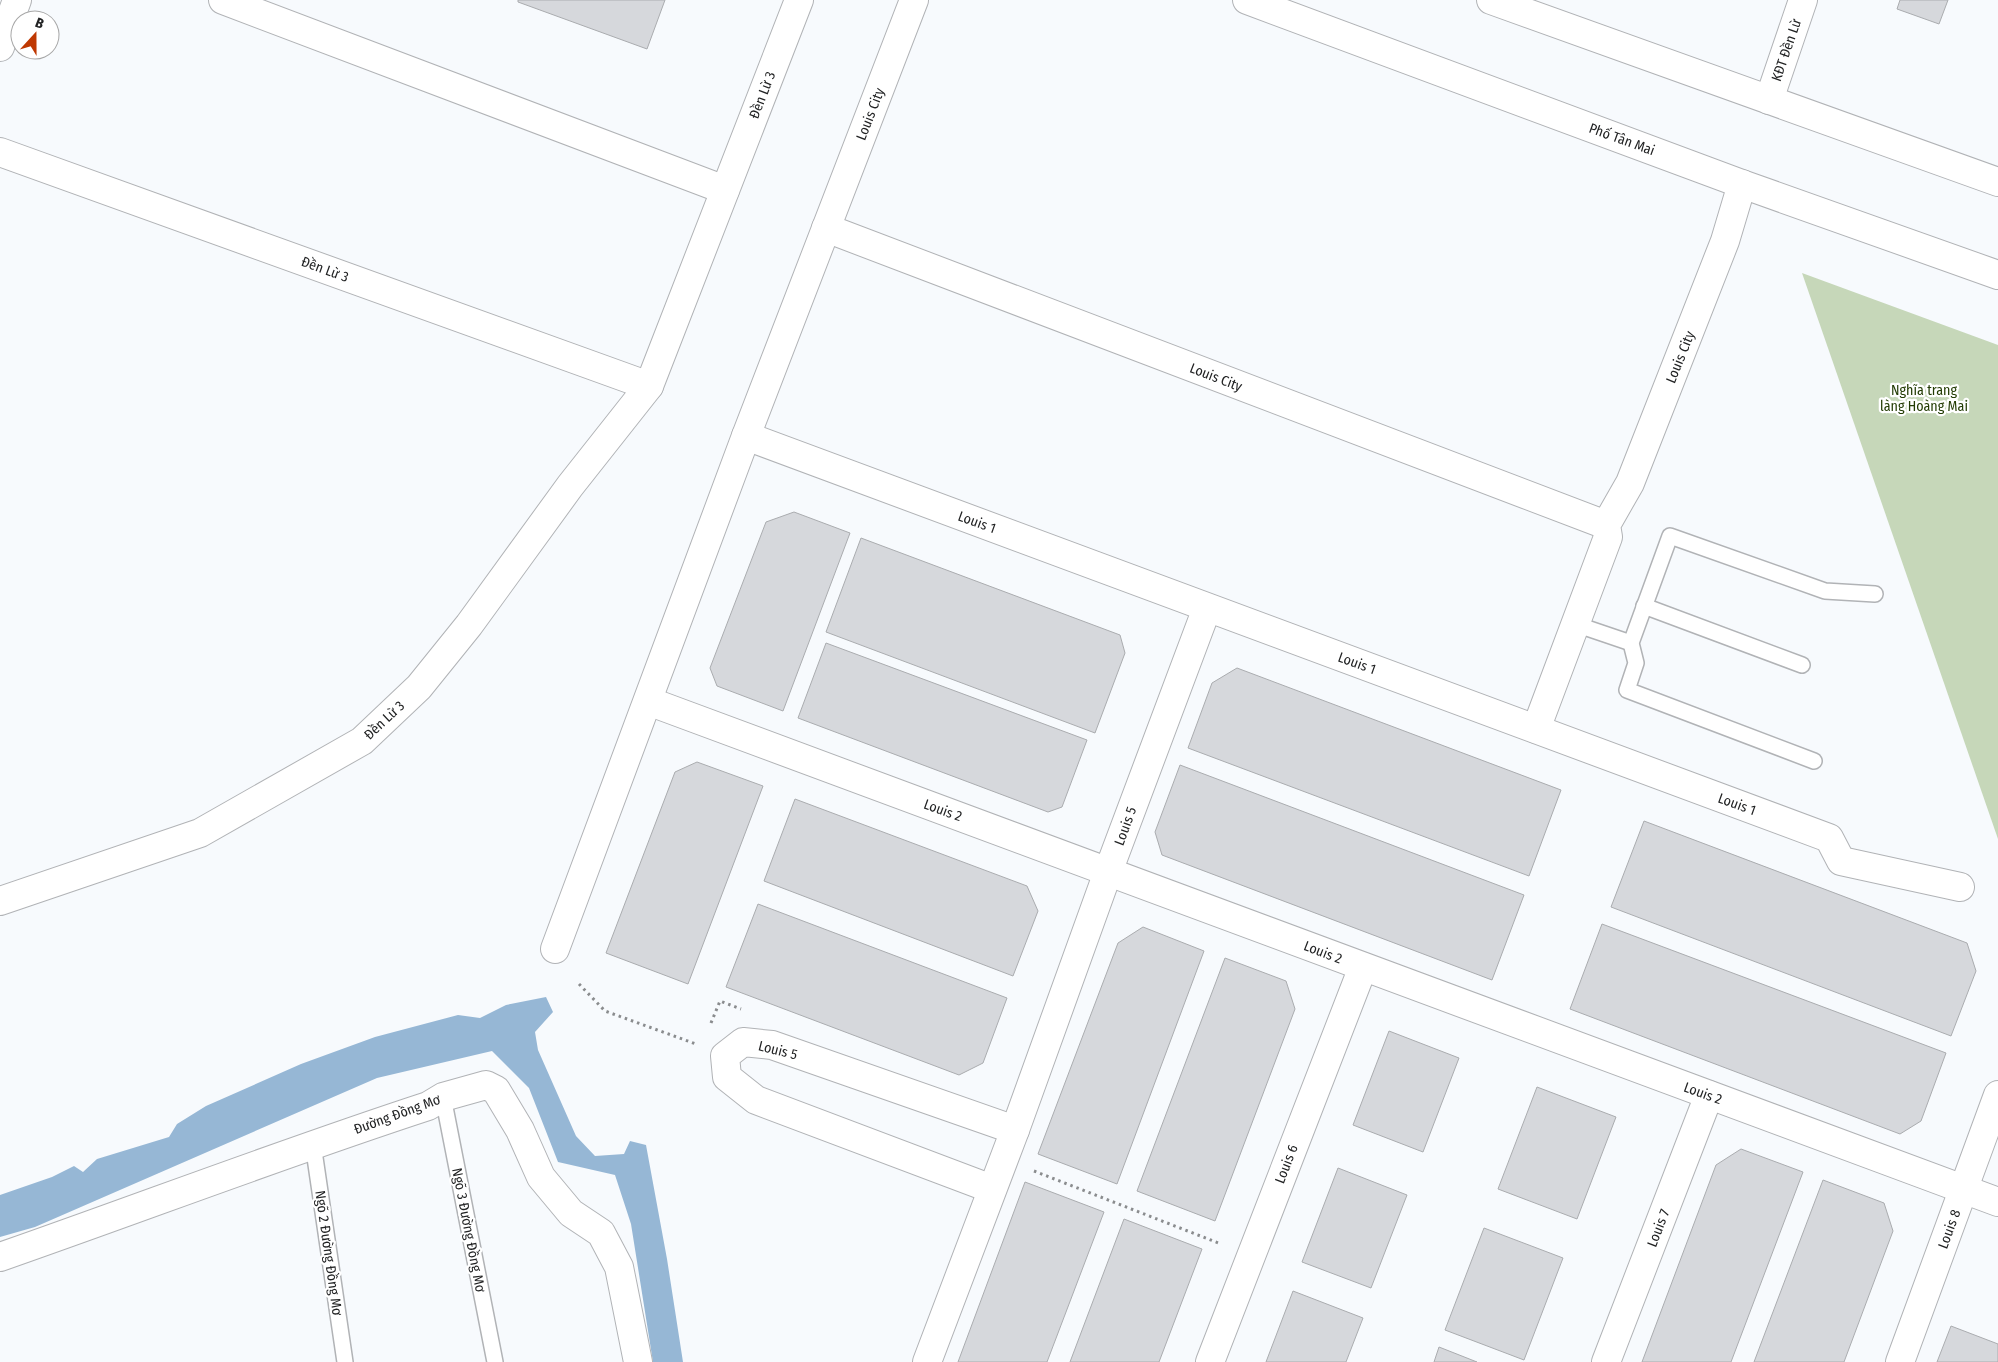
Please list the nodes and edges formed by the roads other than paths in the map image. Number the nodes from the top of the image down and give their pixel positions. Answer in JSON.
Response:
{"nodes":[{"id":1,"x":17,"y":0,"type":"edge"},
{"id":2,"x":223,"y":0,"type":"edge"},
{"id":3,"x":799,"y":0,"type":"edge"},
{"id":4,"x":914,"y":0,"type":"edge"},
{"id":5,"x":1247,"y":0,"type":"edge"},
{"id":6,"x":1491,"y":0,"type":"edge"},
{"id":7,"x":1803,"y":0,"type":"edge"},
{"id":8,"x":0,"y":47,"type":"edge"},
{"id":9,"x":1769,"y":100,"type":"junction"},
{"id":10,"x":0,"y":152,"type":"edge"},
{"id":11,"x":1998,"y":182,"type":"edge"},
{"id":12,"x":1742,"y":184,"type":"junction"},
{"id":13,"x":725,"y":190,"type":"junction"},
{"id":14,"x":826,"y":228,"type":"junction"},
{"id":15,"x":1998,"y":275,"type":"edge"},
{"id":16,"x":650,"y":386,"type":"junction"},
{"id":17,"x":746,"y":436,"type":"junction"},
{"id":18,"x":1606,"y":525,"type":"junction"},
{"id":19,"x":1875,"y":594,"type":"dead end"},
{"id":20,"x":1644,"y":606,"type":"junction"},
{"id":21,"x":1208,"y":608,"type":"junction"},
{"id":22,"x":1575,"y":624,"type":"junction"},
{"id":23,"x":1631,"y":643,"type":"junction"},
{"id":24,"x":1802,"y":664,"type":"dead end"},
{"id":25,"x":648,"y":701,"type":"junction"},
{"id":26,"x":1536,"y":729,"type":"junction"},
{"id":27,"x":1814,"y":761,"type":"dead end"},
{"id":28,"x":1108,"y":872,"type":"junction"},
{"id":29,"x":1960,"y":887,"type":"dead end"},
{"id":30,"x":0,"y":901,"type":"edge"},
{"id":31,"x":555,"y":949,"type":"dead end"},
{"id":32,"x":1363,"y":967,"type":"junction"},
{"id":33,"x":1709,"y":1095,"type":"junction"},
{"id":34,"x":1998,"y":1095,"type":"edge"},
{"id":35,"x":443,"y":1097,"type":"junction"},
{"id":36,"x":1015,"y":1130,"type":"junction"},
{"id":37,"x":313,"y":1144,"type":"junction"},
{"id":38,"x":992,"y":1189,"type":"junction"},
{"id":39,"x":1963,"y":1189,"type":"junction"},
{"id":40,"x":1998,"y":1202,"type":"edge"},
{"id":41,"x":0,"y":1257,"type":"edge"},
{"id":42,"x":633,"y":1361,"type":"edge"},
{"id":43,"x":345,"y":1362,"type":"edge"},
{"id":44,"x":495,"y":1362,"type":"edge"},
{"id":45,"x":927,"y":1362,"type":"edge"},
{"id":46,"x":1210,"y":1362,"type":"edge"},
{"id":47,"x":1606,"y":1362,"type":"edge"},
{"id":48,"x":1900,"y":1362,"type":"edge"}],
"edges":[{"from":1,"to":8,"type":"street"},
{"from":2,"to":13,"type":"street"},
{"from":3,"to":13,"type":"street","name":"Đền Lừ 3"},
{"from":4,"to":14,"type":"street","name":"Louis City"},
{"from":5,"to":12,"type":"street","name":"Phố Tân Mai"},
{"from":6,"to":9,"type":"street"},
{"from":7,"to":9,"type":"street","name":"KĐT Đền Lừ"},
{"from":9,"to":11,"type":"street"},
{"from":10,"to":16,"type":"street","name":"Đền Lừ 3"},
{"from":12,"to":15,"type":"street","name":"Phố Tân Mai"},
{"from":12,"to":18,"type":"street","name":"Louis City"},
{"from":13,"to":16,"type":"street","name":"Đền Lừ 3"},
{"from":14,"to":17,"type":"street","name":"Louis City"},
{"from":14,"to":18,"type":"street","name":"Louis City"},
{"from":16,"to":30,"type":"street","name":"Đền Lừ 3"},
{"from":17,"to":21,"type":"street","name":"Louis 1"},
{"from":17,"to":25,"type":"street","name":"Louis City"},
{"from":18,"to":22,"type":"street","name":"Louis City"},
{"from":19,"to":20,"type":"lane"},
{"from":20,"to":23,"type":"lane"},
{"from":20,"to":24,"type":"lane"},
{"from":21,"to":26,"type":"street","name":"Louis 1"},
{"from":21,"to":28,"type":"street","name":"Louis 5"},
{"from":22,"to":23,"type":"lane"},
{"from":22,"to":26,"type":"street","name":"Louis City"},
{"from":23,"to":27,"type":"lane"},
{"from":25,"to":28,"type":"street","name":"Louis 2"},
{"from":25,"to":31,"type":"street","name":"Louis City"},
{"from":26,"to":29,"type":"street","name":"Louis 1"},
{"from":28,"to":32,"type":"street","name":"Louis 2"},
{"from":28,"to":36,"type":"street","name":"Louis 5"},
{"from":32,"to":33,"type":"street","name":"Louis 2"},
{"from":32,"to":46,"type":"street","name":"Louis 6"},
{"from":33,"to":39,"type":"street","name":"Louis 2"},
{"from":33,"to":47,"type":"street","name":"Louis 7"},
{"from":34,"to":39,"type":"street","name":"Louis 8"},
{"from":35,"to":37,"type":"street","name":"Đường Đồng Mơ"},
{"from":35,"to":42,"type":"street","name":"Đường Đồng Mơ"},
{"from":35,"to":44,"type":"lane","name":"Ngõ 3 Đường Đồng Mơ"},
{"from":36,"to":38,"type":"street","name":"Louis 5"},
{"from":36,"to":38,"type":"street","name":"Louis 5"},
{"from":37,"to":41,"type":"street","name":"Đường Đồng Mơ"},
{"from":37,"to":43,"type":"lane","name":"Ngõ 2 Đường Đồng Mơ"},
{"from":38,"to":45,"type":"street","name":"Louis 5"},
{"from":39,"to":40,"type":"street","name":"Louis 2"},
{"from":39,"to":48,"type":"street","name":"Louis 8"}]}
